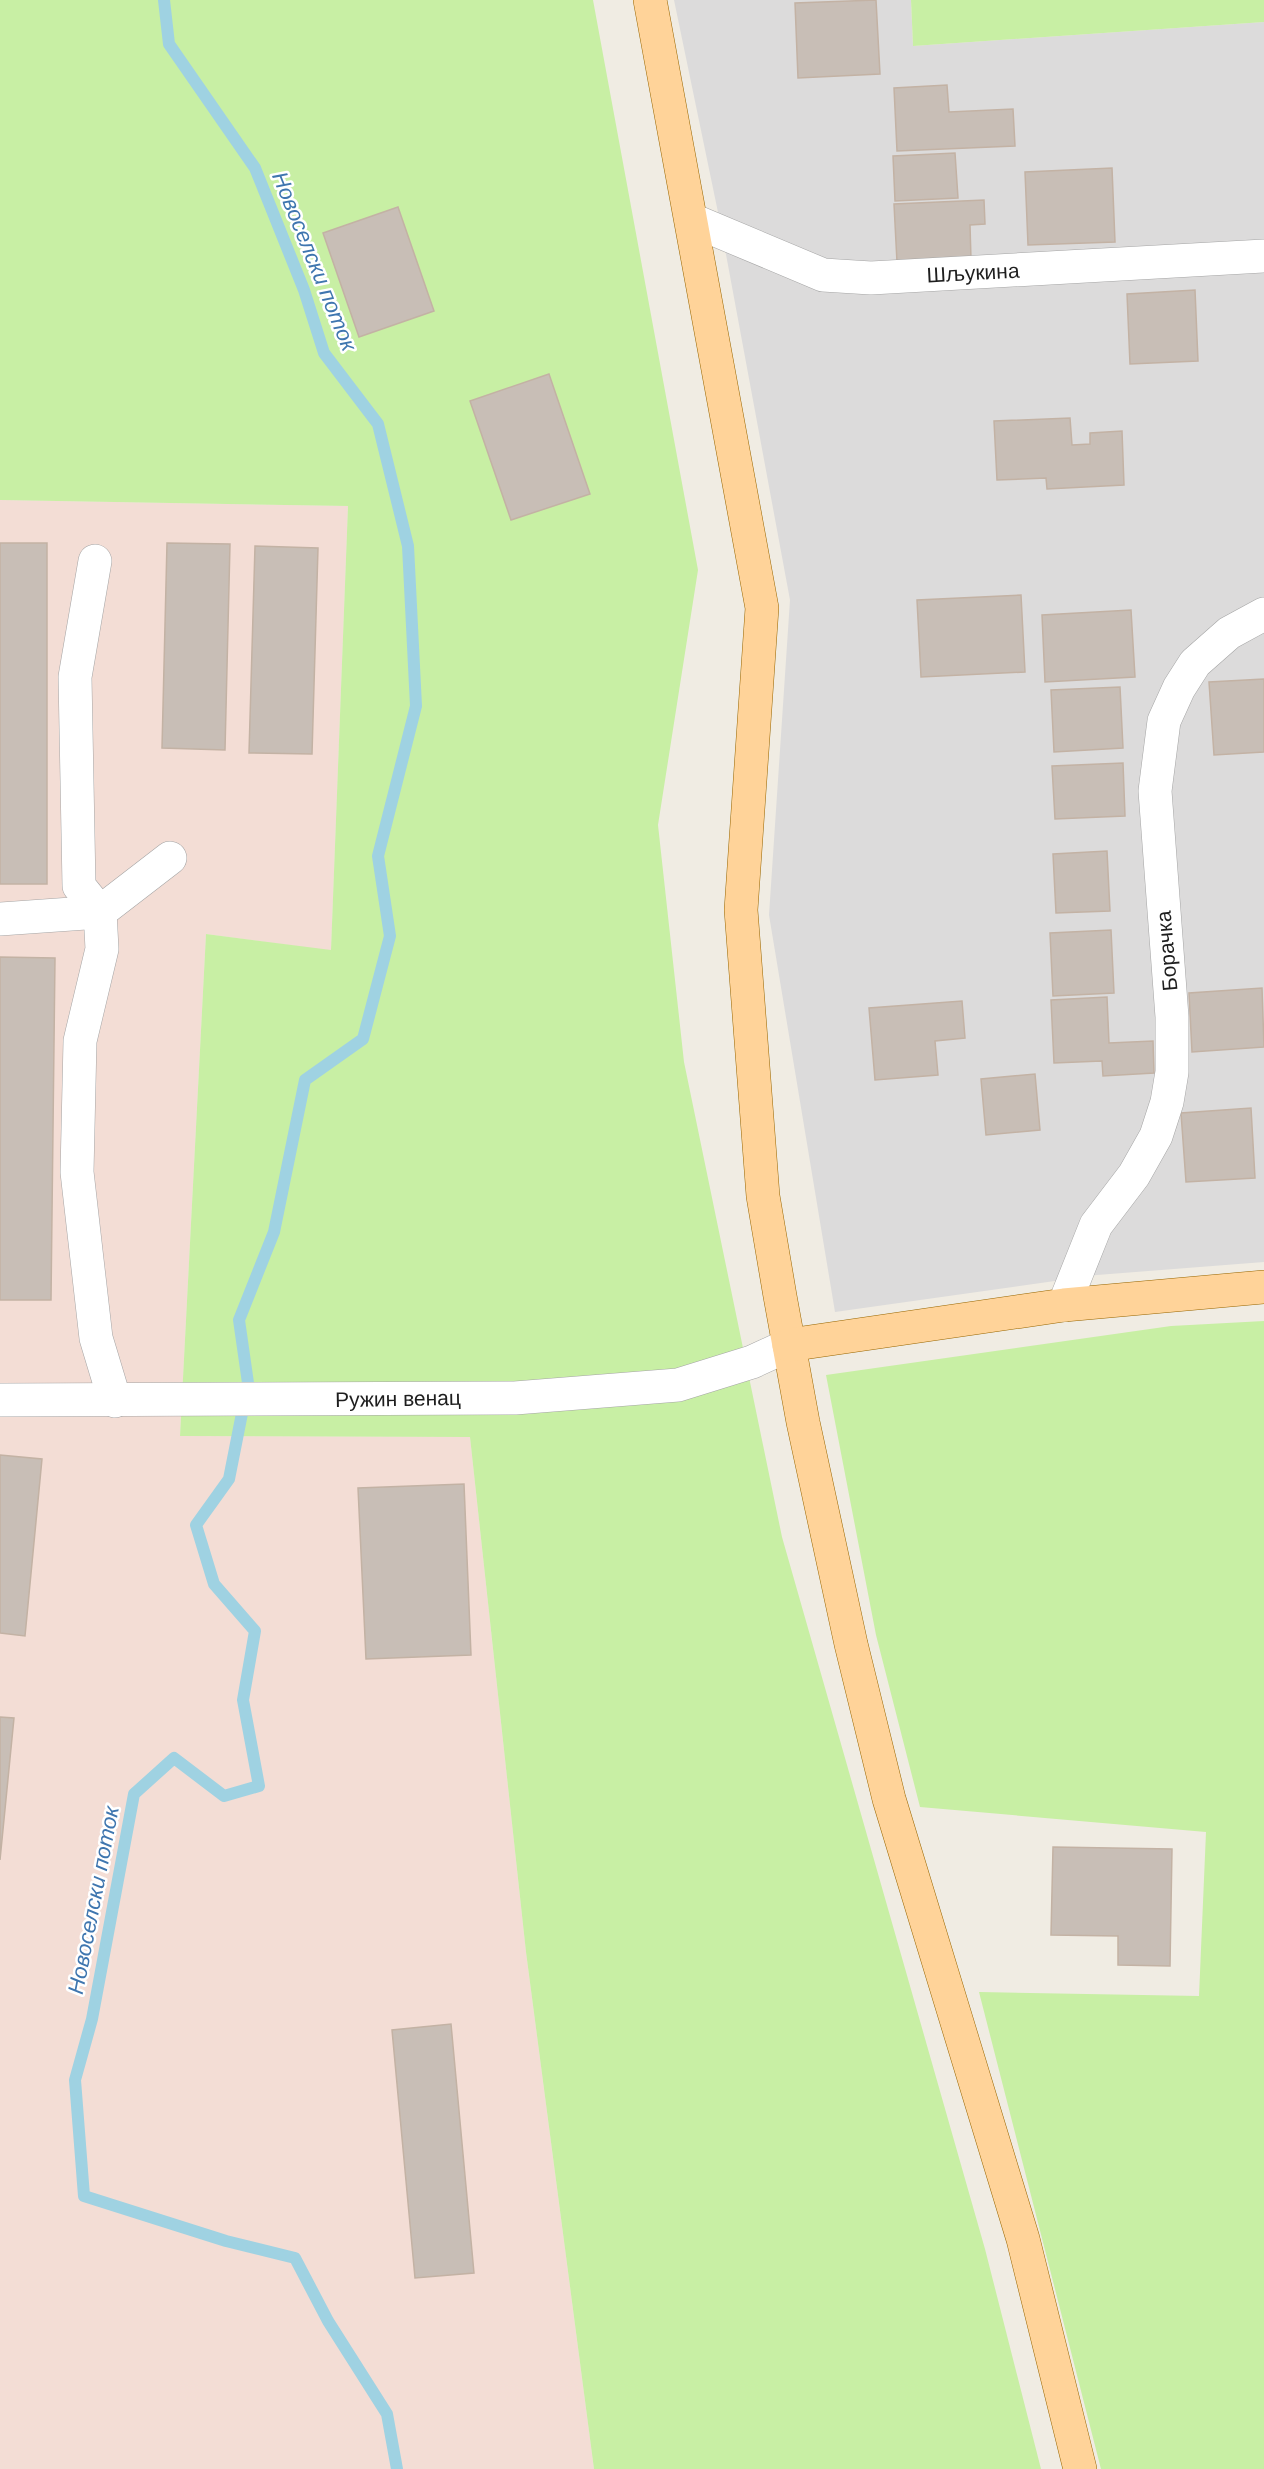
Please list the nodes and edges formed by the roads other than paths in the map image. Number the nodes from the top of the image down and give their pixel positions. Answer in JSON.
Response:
{"nodes":[{"id":1,"x":650,"y":0,"type":"edge"},
{"id":2,"x":692,"y":220,"type":"junction"},
{"id":3,"x":1264,"y":256,"type":"edge"},
{"id":4,"x":95,"y":561,"type":"dead end"},
{"id":5,"x":1264,"y":614,"type":"edge"},
{"id":6,"x":170,"y":858,"type":"dead end"},
{"id":7,"x":100,"y":912,"type":"junction"},
{"id":8,"x":0,"y":919,"type":"edge"},
{"id":9,"x":1264,"y":1287,"type":"edge"},
{"id":10,"x":1064,"y":1305,"type":"junction"},
{"id":11,"x":789,"y":1345,"type":"junction"},
{"id":12,"x":0,"y":1401,"type":"edge"},
{"id":13,"x":115,"y":1401,"type":"junction"},
{"id":14,"x":1080,"y":2469,"type":"edge"}],
"edges":[{"from":1,"to":2,"type":"main road"},
{"from":2,"to":3,"type":"street","name":"Шљукина"},
{"from":2,"to":11,"type":"main road"},
{"from":4,"to":7,"type":"street"},
{"from":5,"to":10,"type":"street","name":"Борачка"},
{"from":6,"to":7,"type":"street"},
{"from":7,"to":8,"type":"street"},
{"from":7,"to":13,"type":"street"},
{"from":9,"to":10,"type":"main road"},
{"from":10,"to":11,"type":"main road"},
{"from":11,"to":13,"type":"street","name":"Ружин венац"},
{"from":11,"to":14,"type":"main road"},
{"from":12,"to":13,"type":"street","name":"Ружин венац"}]}
